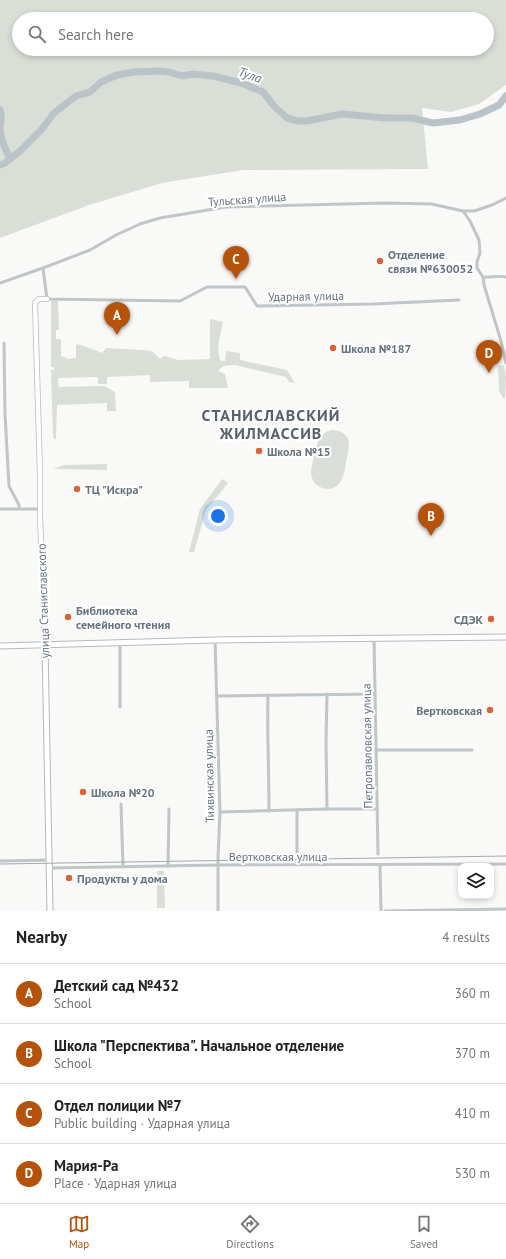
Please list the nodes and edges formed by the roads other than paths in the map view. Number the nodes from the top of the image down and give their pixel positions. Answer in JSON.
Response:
{"nodes":[{"id":1,"x":506,"y":198,"type":"edge"},
{"id":2,"x":463,"y":212,"type":"junction"},
{"id":3,"x":43,"y":268,"type":"junction"},
{"id":4,"x":483,"y":277,"type":"junction"},
{"id":5,"x":506,"y":277,"type":"edge"},
{"id":6,"x":0,"y":283,"type":"edge"},
{"id":7,"x":47,"y":299,"type":"junction"},
{"id":8,"x":459,"y":300,"type":"dead end"},
{"id":9,"x":506,"y":340,"type":"edge"},
{"id":10,"x":501,"y":341,"type":"junction"},
{"id":11,"x":4,"y":343,"type":"dead end"},
{"id":12,"x":506,"y":363,"type":"edge"},
{"id":13,"x":0,"y":414,"type":"edge"},
{"id":14,"x":6,"y":414,"type":"junction"},
{"id":15,"x":19,"y":508,"type":"junction"},
{"id":16,"x":0,"y":509,"type":"edge"},
{"id":17,"x":40,"y":509,"type":"junction"},
{"id":18,"x":506,"y":637,"type":"edge"},
{"id":19,"x":374,"y":638,"type":"junction"},
{"id":20,"x":215,"y":640,"type":"junction"},
{"id":21,"x":120,"y":643,"type":"junction"},
{"id":22,"x":45,"y":645,"type":"junction"},
{"id":23,"x":0,"y":646,"type":"edge"},
{"id":24,"x":327,"y":694,"type":"junction"},
{"id":25,"x":375,"y":694,"type":"junction"},
{"id":26,"x":268,"y":695,"type":"junction"},
{"id":27,"x":217,"y":696,"type":"junction"},
{"id":28,"x":120,"y":707,"type":"dead end"},
{"id":29,"x":376,"y":750,"type":"junction"},
{"id":30,"x":472,"y":750,"type":"dead end"},
{"id":31,"x":121,"y":804,"type":"dead end"},
{"id":32,"x":169,"y":809,"type":"dead end"},
{"id":33,"x":327,"y":809,"type":"junction"},
{"id":34,"x":377,"y":809,"type":"junction"},
{"id":35,"x":297,"y":810,"type":"junction"},
{"id":36,"x":268,"y":811,"type":"junction"},
{"id":37,"x":220,"y":812,"type":"junction"},
{"id":38,"x":378,"y":854,"type":"dead end"},
{"id":39,"x":297,"y":856,"type":"dead end"},
{"id":40,"x":50,"y":860,"type":"junction"},
{"id":41,"x":0,"y":861,"type":"edge"},
{"id":42,"x":380,"y":864,"type":"junction"},
{"id":43,"x":506,"y":864,"type":"edge"},
{"id":44,"x":218,"y":865,"type":"junction"},
{"id":45,"x":123,"y":866,"type":"junction"},
{"id":46,"x":168,"y":866,"type":"junction"},
{"id":47,"x":50,"y":868,"type":"junction"},
{"id":48,"x":506,"y":909,"type":"edge"},
{"id":49,"x":50,"y":911,"type":"edge"},
{"id":50,"x":218,"y":911,"type":"edge"},
{"id":51,"x":381,"y":911,"type":"edge"},
{"id":52,"x":385,"y":911,"type":"edge"}],
"edges":[{"from":1,"to":2,"type":"street","name":"Тульская улица"},
{"from":2,"to":3,"type":"street","name":"Тульская улица"},
{"from":2,"to":4,"type":"street"},
{"from":3,"to":6,"type":"street","name":"Тульская улица"},
{"from":3,"to":7,"type":"street"},
{"from":4,"to":5,"type":"street"},
{"from":4,"to":10,"type":"street"},
{"from":7,"to":8,"type":"street","name":"Ударная улица"},
{"from":7,"to":17,"type":"street","name":"улица Станиславского"},
{"from":9,"to":10,"type":"street"},
{"from":10,"to":12,"type":"street"},
{"from":11,"to":14,"type":"street"},
{"from":13,"to":14,"type":"street"},
{"from":14,"to":15,"type":"street"},
{"from":15,"to":16,"type":"street"},
{"from":15,"to":17,"type":"street"},
{"from":17,"to":22,"type":"street","name":"улица Станиславского"},
{"from":18,"to":19,"type":"main road"},
{"from":19,"to":20,"type":"main road"},
{"from":19,"to":25,"type":"street","name":"Петропавловская улица"},
{"from":20,"to":21,"type":"main road"},
{"from":20,"to":27,"type":"street","name":"Тихвинская улица"},
{"from":21,"to":22,"type":"main road"},
{"from":21,"to":28,"type":"street"},
{"from":22,"to":23,"type":"main road"},
{"from":22,"to":40,"type":"main road","name":"улица Станиславского"},
{"from":24,"to":25,"type":"street"},
{"from":24,"to":26,"type":"street"},
{"from":24,"to":33,"type":"street"},
{"from":25,"to":29,"type":"street","name":"Петропавловская улица"},
{"from":26,"to":27,"type":"street"},
{"from":26,"to":36,"type":"street"},
{"from":27,"to":37,"type":"street","name":"Тихвинская улица"},
{"from":29,"to":30,"type":"street"},
{"from":29,"to":34,"type":"street","name":"Петропавловская улица"},
{"from":31,"to":45,"type":"street"},
{"from":32,"to":46,"type":"street"},
{"from":33,"to":34,"type":"street"},
{"from":33,"to":35,"type":"street"},
{"from":34,"to":38,"type":"street","name":"Петропавловская улица"},
{"from":35,"to":36,"type":"street"},
{"from":35,"to":39,"type":"street"},
{"from":36,"to":37,"type":"street"},
{"from":37,"to":44,"type":"street","name":"Тихвинская улица"},
{"from":40,"to":41,"type":"street"},
{"from":40,"to":47,"type":"main road","name":"улица Станиславского"},
{"from":42,"to":43,"type":"street","name":"Вертковская улица"},
{"from":42,"to":44,"type":"street","name":"Вертковская улица"},
{"from":42,"to":51,"type":"street"},
{"from":44,"to":46,"type":"street","name":"Вертковская улица"},
{"from":44,"to":50,"type":"street","name":"Тихвинская улица"},
{"from":45,"to":46,"type":"street","name":"Вертковская улица"},
{"from":45,"to":47,"type":"street","name":"Вертковская улица"},
{"from":47,"to":49,"type":"main road","name":"улица Станиславского"},
{"from":48,"to":52,"type":"street"}]}
